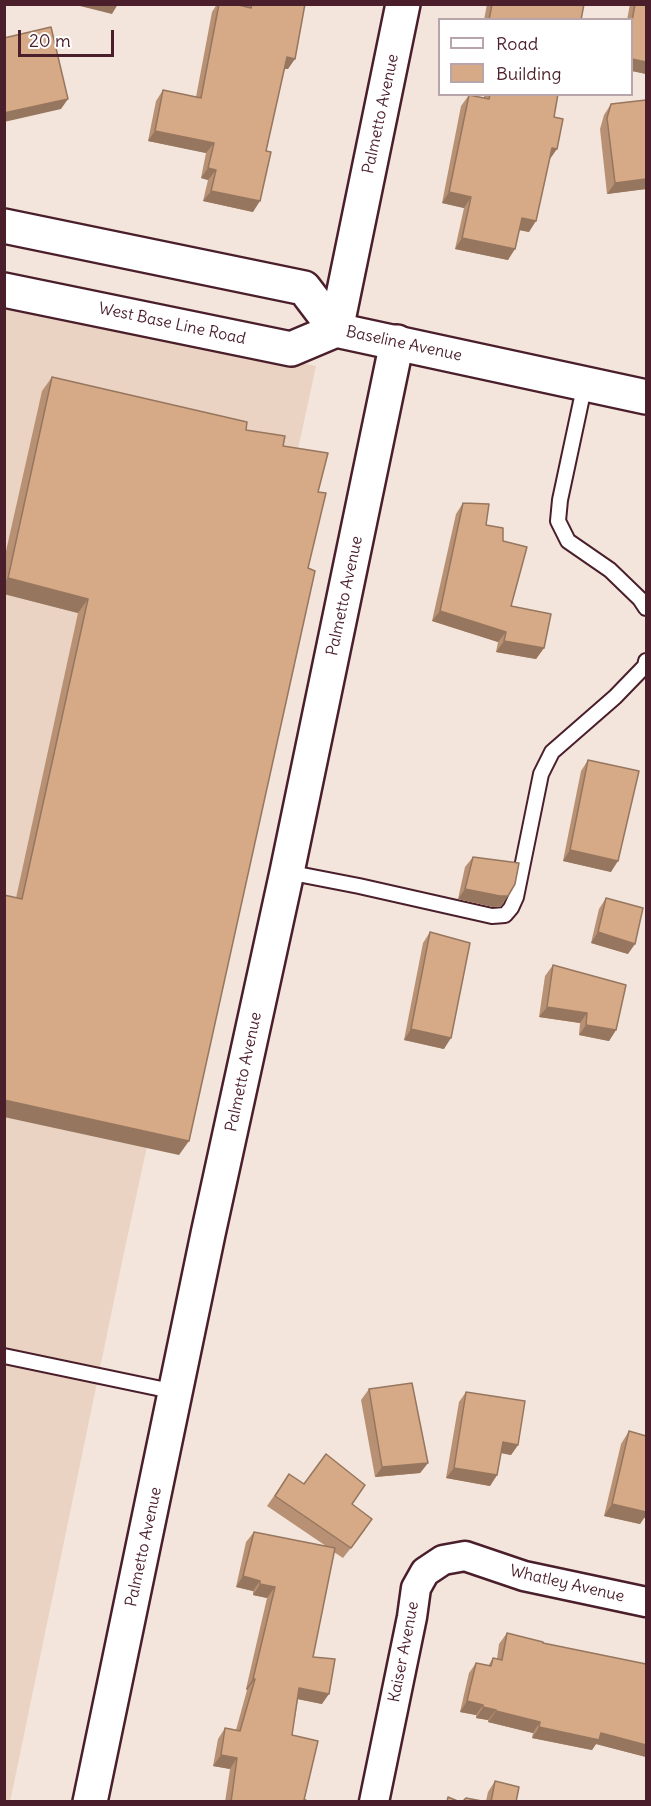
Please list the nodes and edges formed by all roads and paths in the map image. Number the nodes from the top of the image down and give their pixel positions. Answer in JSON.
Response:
{"nodes":[{"id":1,"x":404,"y":4,"type":"edge"},
{"id":2,"x":4,"y":226,"type":"edge"},
{"id":3,"x":4,"y":290,"type":"edge"},
{"id":4,"x":336,"y":330,"type":"junction"},
{"id":5,"x":397,"y":342,"type":"junction"},
{"id":6,"x":585,"y":383,"type":"junction"},
{"id":7,"x":646,"y":397,"type":"edge"},
{"id":8,"x":646,"y":608,"type":"edge"},
{"id":9,"x":646,"y":661,"type":"edge"},
{"id":10,"x":287,"y":872,"type":"junction"},
{"id":11,"x":4,"y":1356,"type":"edge"},
{"id":12,"x":177,"y":1392,"type":"junction"},
{"id":13,"x":488,"y":1564,"type":"joint"},
{"id":14,"x":646,"y":1602,"type":"edge"},
{"id":15,"x":90,"y":1802,"type":"edge"},
{"id":16,"x":374,"y":1802,"type":"edge"}],
"edges":[{"from":1,"to":4,"type":"street","name":"Palmetto Avenue"},
{"from":2,"to":4,"type":"street","name":"Baseline Avenue"},
{"from":3,"to":4,"type":"street","name":"West Base Line Road"},
{"from":4,"to":5,"type":"street","name":"Baseline Avenue"},
{"from":5,"to":6,"type":"street","name":"Baseline Avenue"},
{"from":5,"to":10,"type":"street","name":"Palmetto Avenue"},
{"from":6,"to":7,"type":"street","name":"Baseline Avenue"},
{"from":6,"to":8,"type":"lane"},
{"from":9,"to":10,"type":"lane"},
{"from":10,"to":12,"type":"street","name":"Palmetto Avenue"},
{"from":11,"to":12,"type":"lane"},
{"from":12,"to":15,"type":"street","name":"Palmetto Avenue"},
{"from":13,"to":14,"type":"street","name":"Whatley Avenue"},
{"from":13,"to":16,"type":"street","name":"Kaiser Avenue"}]}
